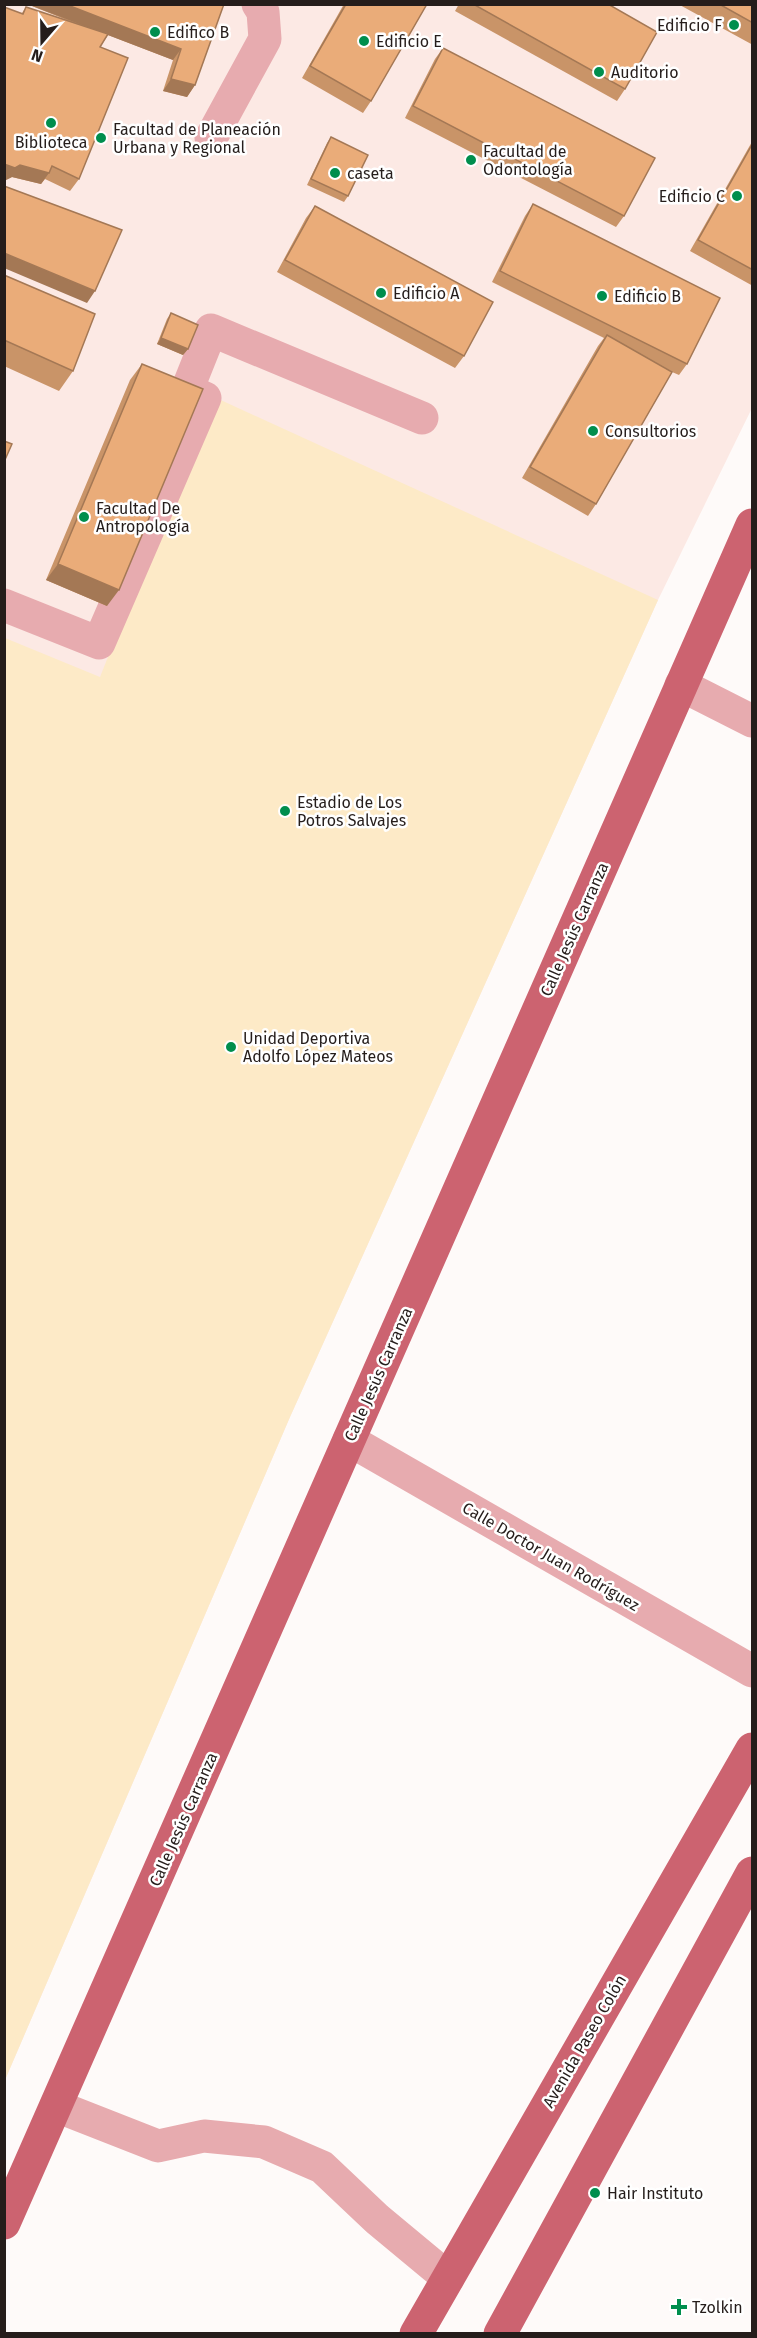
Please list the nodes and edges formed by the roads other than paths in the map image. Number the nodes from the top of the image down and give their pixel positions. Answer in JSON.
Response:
{"nodes":[{"id":1,"x":258,"y":4,"type":"edge"},
{"id":2,"x":211,"y":138,"type":"dead end"},
{"id":3,"x":422,"y":418,"type":"dead end"},
{"id":4,"x":753,"y":525,"type":"edge"},
{"id":5,"x":4,"y":605,"type":"edge"},
{"id":6,"x":681,"y":685,"type":"junction"},
{"id":7,"x":753,"y":721,"type":"edge"},
{"id":8,"x":350,"y":1440,"type":"junction"},
{"id":9,"x":753,"y":1671,"type":"edge"},
{"id":10,"x":753,"y":1749,"type":"edge"},
{"id":11,"x":753,"y":1873,"type":"edge"},
{"id":12,"x":56,"y":2106,"type":"junction"},
{"id":13,"x":4,"y":2223,"type":"edge"},
{"id":14,"x":448,"y":2278,"type":"junction"},
{"id":15,"x":416,"y":2334,"type":"edge"},
{"id":16,"x":500,"y":2334,"type":"edge"}],
"edges":[{"from":1,"to":2,"type":"street"},
{"from":3,"to":5,"type":"street"},
{"from":4,"to":6,"type":"main road","name":"Calle Jesús Carranza"},
{"from":6,"to":7,"type":"street"},
{"from":6,"to":8,"type":"main road","name":"Calle Jesús Carranza"},
{"from":8,"to":9,"type":"street","name":"Calle Doctor Juan Rodríguez"},
{"from":8,"to":12,"type":"main road","name":"Calle Jesús Carranza"},
{"from":10,"to":14,"type":"main road","name":"Avenida Paseo Colón"},
{"from":11,"to":16,"type":"main road"},
{"from":12,"to":13,"type":"main road","name":"Calle Jesús Carranza"},
{"from":12,"to":14,"type":"street"},
{"from":14,"to":15,"type":"main road","name":"Avenida Paseo Colón"}]}
